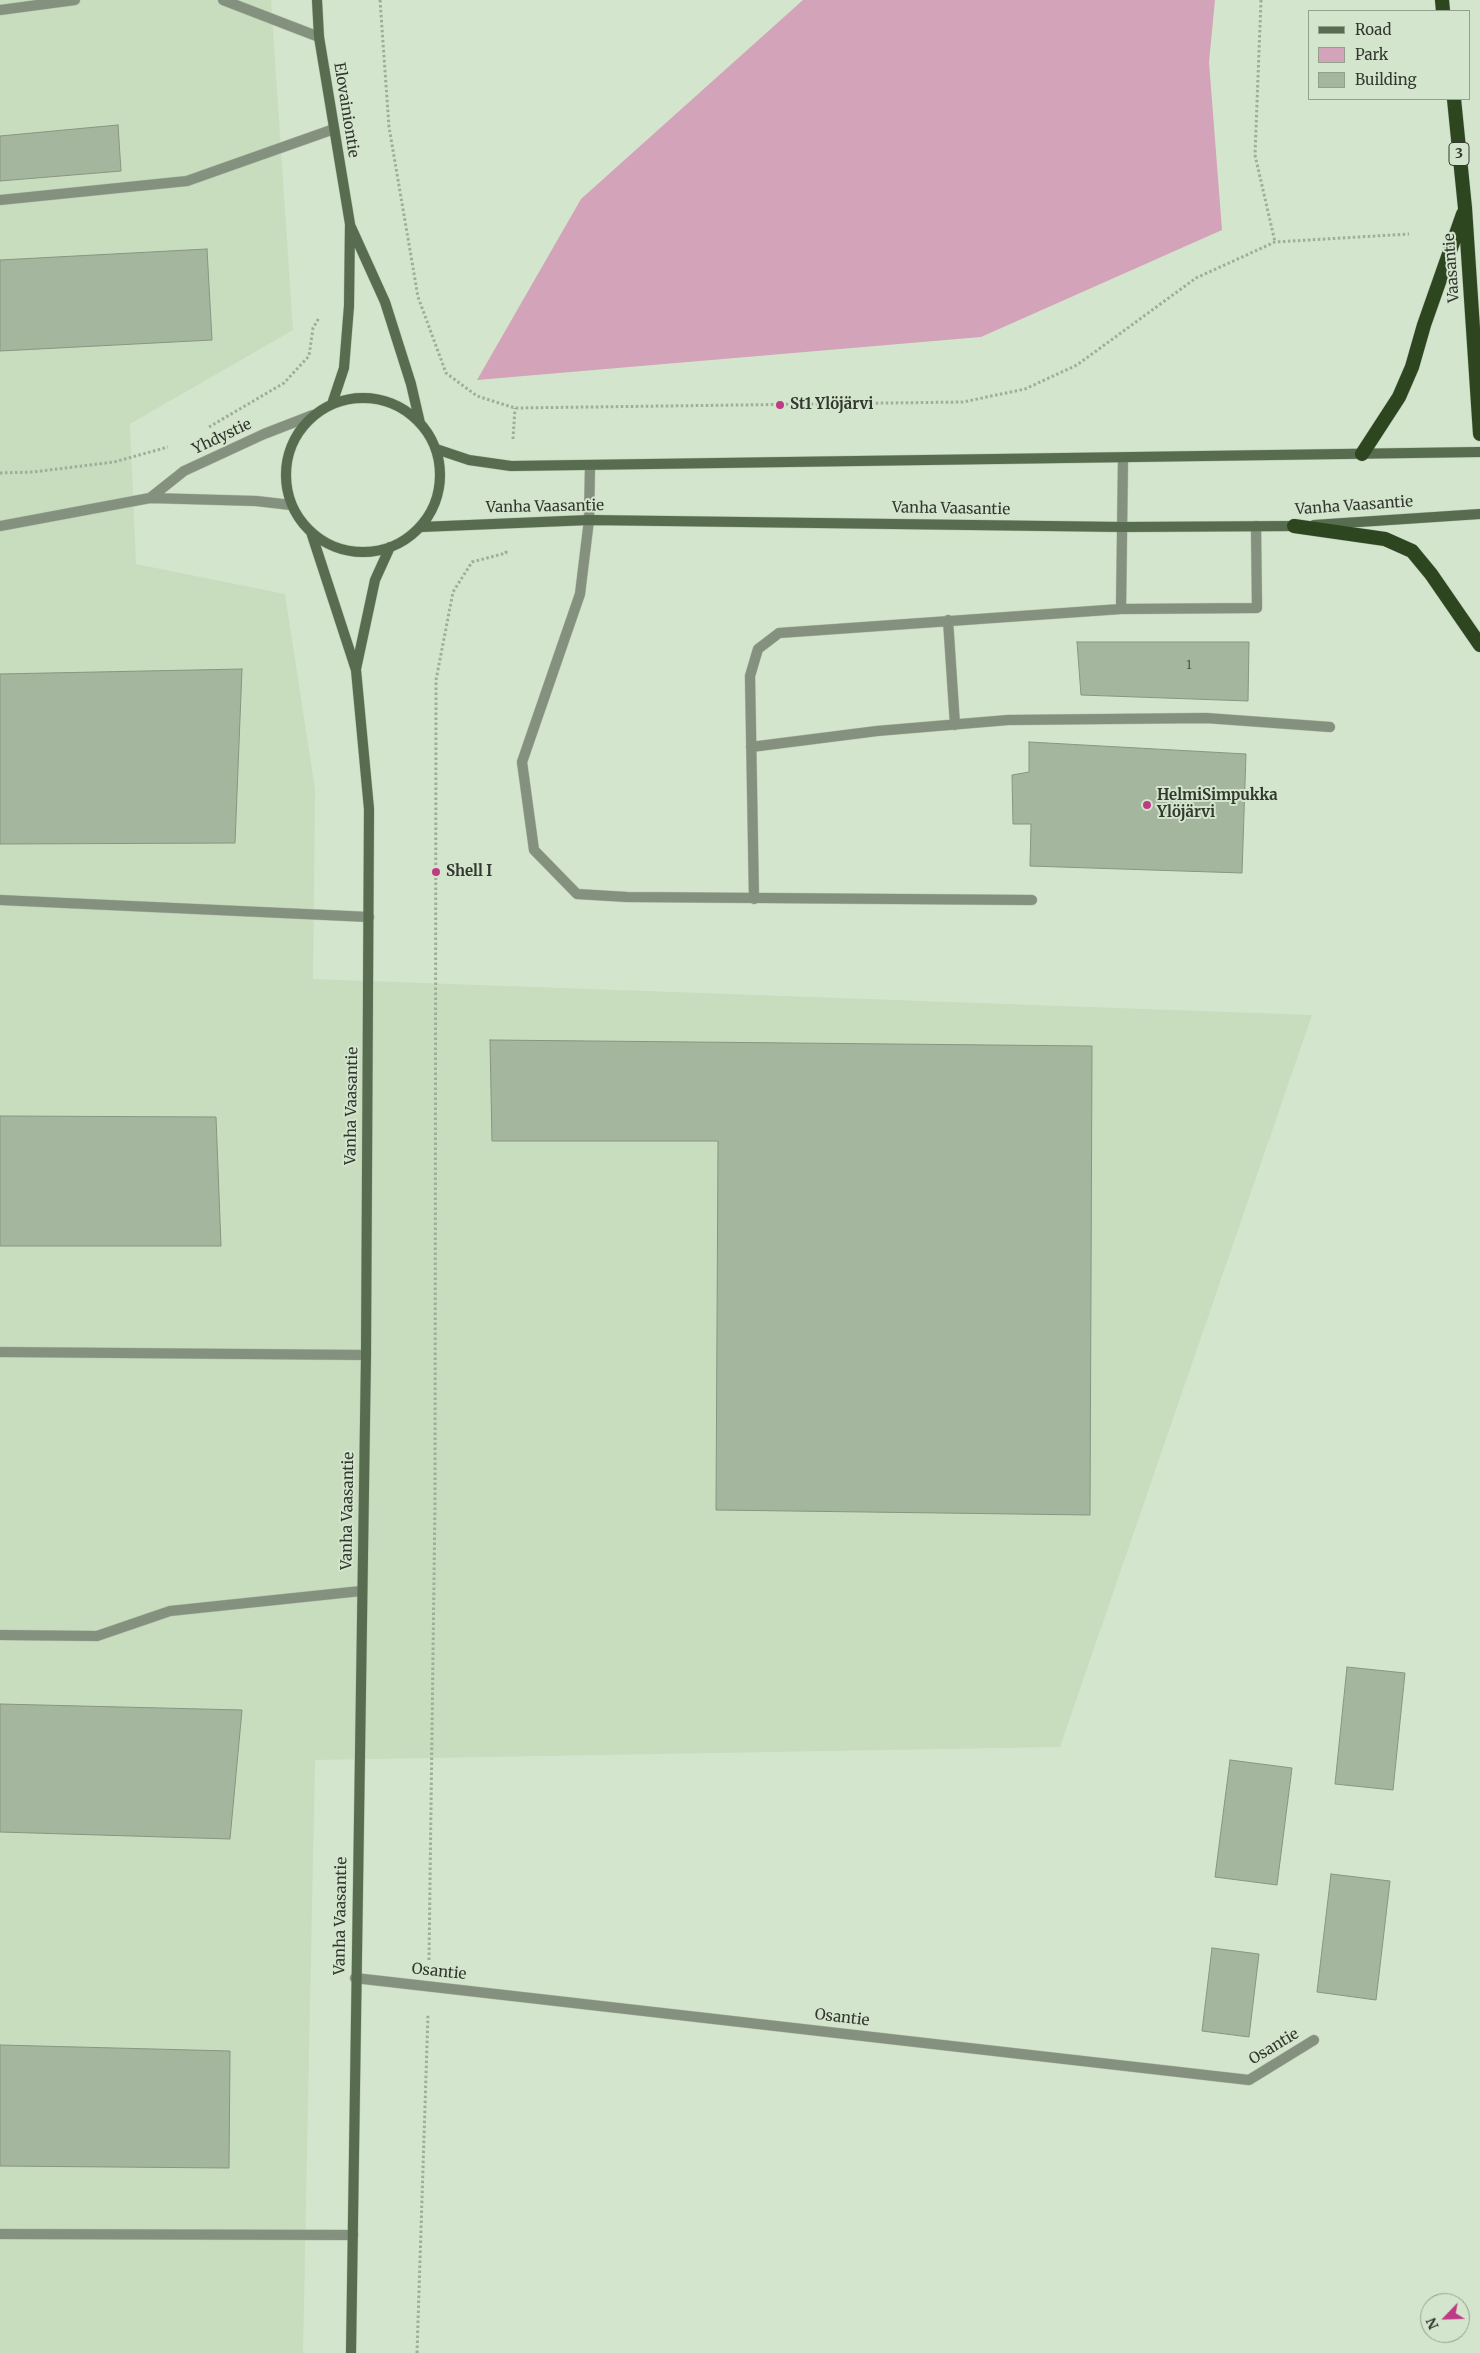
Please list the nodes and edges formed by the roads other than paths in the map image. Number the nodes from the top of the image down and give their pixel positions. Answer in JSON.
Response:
{"nodes":[{"id":1,"x":75,"y":0,"type":"edge"},
{"id":2,"x":223,"y":0,"type":"edge"},
{"id":3,"x":317,"y":0,"type":"edge"},
{"id":4,"x":0,"y":10,"type":"edge"},
{"id":5,"x":319,"y":37,"type":"junction"},
{"id":6,"x":1454,"y":100,"type":"edge"},
{"id":7,"x":334,"y":129,"type":"junction"},
{"id":8,"x":0,"y":200,"type":"edge"},
{"id":9,"x":1465,"y":208,"type":"junction"},
{"id":10,"x":350,"y":224,"type":"junction"},
{"id":11,"x":332,"y":404,"type":"junction"},
{"id":12,"x":313,"y":415,"type":"junction"},
{"id":13,"x":420,"y":422,"type":"junction"},
{"id":14,"x":1480,"y":434,"type":"edge"},
{"id":15,"x":436,"y":449,"type":"junction"},
{"id":16,"x":1480,"y":452,"type":"edge"},
{"id":17,"x":1362,"y":454,"type":"junction"},
{"id":18,"x":1123,"y":459,"type":"junction"},
{"id":19,"x":590,"y":466,"type":"junction"},
{"id":20,"x":150,"y":498,"type":"junction"},
{"id":21,"x":291,"y":505,"type":"junction"},
{"id":22,"x":1480,"y":514,"type":"edge"},
{"id":23,"x":589,"y":520,"type":"junction"},
{"id":24,"x":0,"y":526,"type":"edge"},
{"id":25,"x":421,"y":526,"type":"junction"},
{"id":26,"x":1123,"y":526,"type":"junction"},
{"id":27,"x":1256,"y":526,"type":"junction"},
{"id":28,"x":1294,"y":526,"type":"junction"},
{"id":29,"x":311,"y":532,"type":"junction"},
{"id":30,"x":390,"y":547,"type":"junction"},
{"id":31,"x":1121,"y":609,"type":"junction"},
{"id":32,"x":948,"y":620,"type":"junction"},
{"id":33,"x":1480,"y":645,"type":"edge"},
{"id":34,"x":356,"y":670,"type":"junction"},
{"id":35,"x":956,"y":725,"type":"junction"},
{"id":36,"x":1330,"y":727,"type":"dead end"},
{"id":37,"x":751,"y":747,"type":"junction"},
{"id":38,"x":754,"y":899,"type":"junction"},
{"id":39,"x":0,"y":900,"type":"edge"},
{"id":40,"x":1032,"y":900,"type":"dead end"},
{"id":41,"x":369,"y":917,"type":"junction"},
{"id":42,"x":0,"y":1352,"type":"edge"},
{"id":43,"x":366,"y":1356,"type":"junction"},
{"id":44,"x":361,"y":1591,"type":"junction"},
{"id":45,"x":0,"y":1635,"type":"edge"},
{"id":46,"x":355,"y":1978,"type":"junction"},
{"id":47,"x":1314,"y":2040,"type":"dead end"},
{"id":48,"x":0,"y":2234,"type":"edge"},
{"id":49,"x":353,"y":2235,"type":"junction"},
{"id":50,"x":351,"y":2353,"type":"edge"}],
"edges":[{"from":1,"to":4,"type":"street"},
{"from":2,"to":5,"type":"street"},
{"from":3,"to":5,"type":"main road","name":"Elovainiontie"},
{"from":5,"to":7,"type":"main road","name":"Elovainiontie"},
{"from":6,"to":9,"type":"highway","name":"Vaasantie","number":"3"},
{"from":7,"to":8,"type":"street"},
{"from":7,"to":10,"type":"main road","name":"Elovainiontie"},
{"from":9,"to":14,"type":"highway","name":"Vaasantie","number":"3"},
{"from":9,"to":17,"type":"highway"},
{"from":10,"to":11,"type":"main road","name":"Elovainiontie"},
{"from":10,"to":13,"type":"main road","name":"Elovainiontie"},
{"from":11,"to":12,"type":"main road"},
{"from":11,"to":13,"type":"main road"},
{"from":12,"to":20,"type":"street","name":"Yhdystie"},
{"from":12,"to":21,"type":"main road"},
{"from":13,"to":15,"type":"main road"},
{"from":15,"to":19,"type":"main road"},
{"from":15,"to":25,"type":"main road"},
{"from":16,"to":17,"type":"main road"},
{"from":17,"to":18,"type":"main road"},
{"from":18,"to":19,"type":"main road"},
{"from":18,"to":26,"type":"street"},
{"from":19,"to":23,"type":"street"},
{"from":20,"to":21,"type":"street","name":"Yhdystie"},
{"from":20,"to":24,"type":"street","name":"Yhdystie"},
{"from":21,"to":29,"type":"main road"},
{"from":22,"to":28,"type":"main road","name":"Vanha Vaasantie"},
{"from":23,"to":25,"type":"main road","name":"Vanha Vaasantie"},
{"from":23,"to":26,"type":"main road","name":"Vanha Vaasantie"},
{"from":23,"to":38,"type":"street"},
{"from":25,"to":30,"type":"main road"},
{"from":26,"to":27,"type":"main road","name":"Vanha Vaasantie"},
{"from":26,"to":31,"type":"street"},
{"from":27,"to":28,"type":"main road","name":"Vanha Vaasantie"},
{"from":27,"to":31,"type":"street"},
{"from":28,"to":33,"type":"highway"},
{"from":29,"to":30,"type":"main road"},
{"from":29,"to":34,"type":"main road","name":"Vanha Vaasantie"},
{"from":30,"to":34,"type":"main road","name":"Vanha Vaasantie"},
{"from":31,"to":32,"type":"street"},
{"from":32,"to":35,"type":"street"},
{"from":32,"to":37,"type":"street"},
{"from":34,"to":41,"type":"main road","name":"Vanha Vaasantie"},
{"from":35,"to":36,"type":"street"},
{"from":35,"to":37,"type":"street"},
{"from":37,"to":38,"type":"street"},
{"from":38,"to":40,"type":"street"},
{"from":39,"to":41,"type":"street"},
{"from":41,"to":43,"type":"main road","name":"Vanha Vaasantie"},
{"from":42,"to":43,"type":"street"},
{"from":43,"to":44,"type":"main road","name":"Vanha Vaasantie"},
{"from":44,"to":45,"type":"street"},
{"from":44,"to":46,"type":"main road","name":"Vanha Vaasantie"},
{"from":46,"to":47,"type":"street","name":"Osantie"},
{"from":46,"to":49,"type":"main road","name":"Vanha Vaasantie"},
{"from":48,"to":49,"type":"street"},
{"from":49,"to":50,"type":"main road","name":"Vanha Vaasantie"}]}
